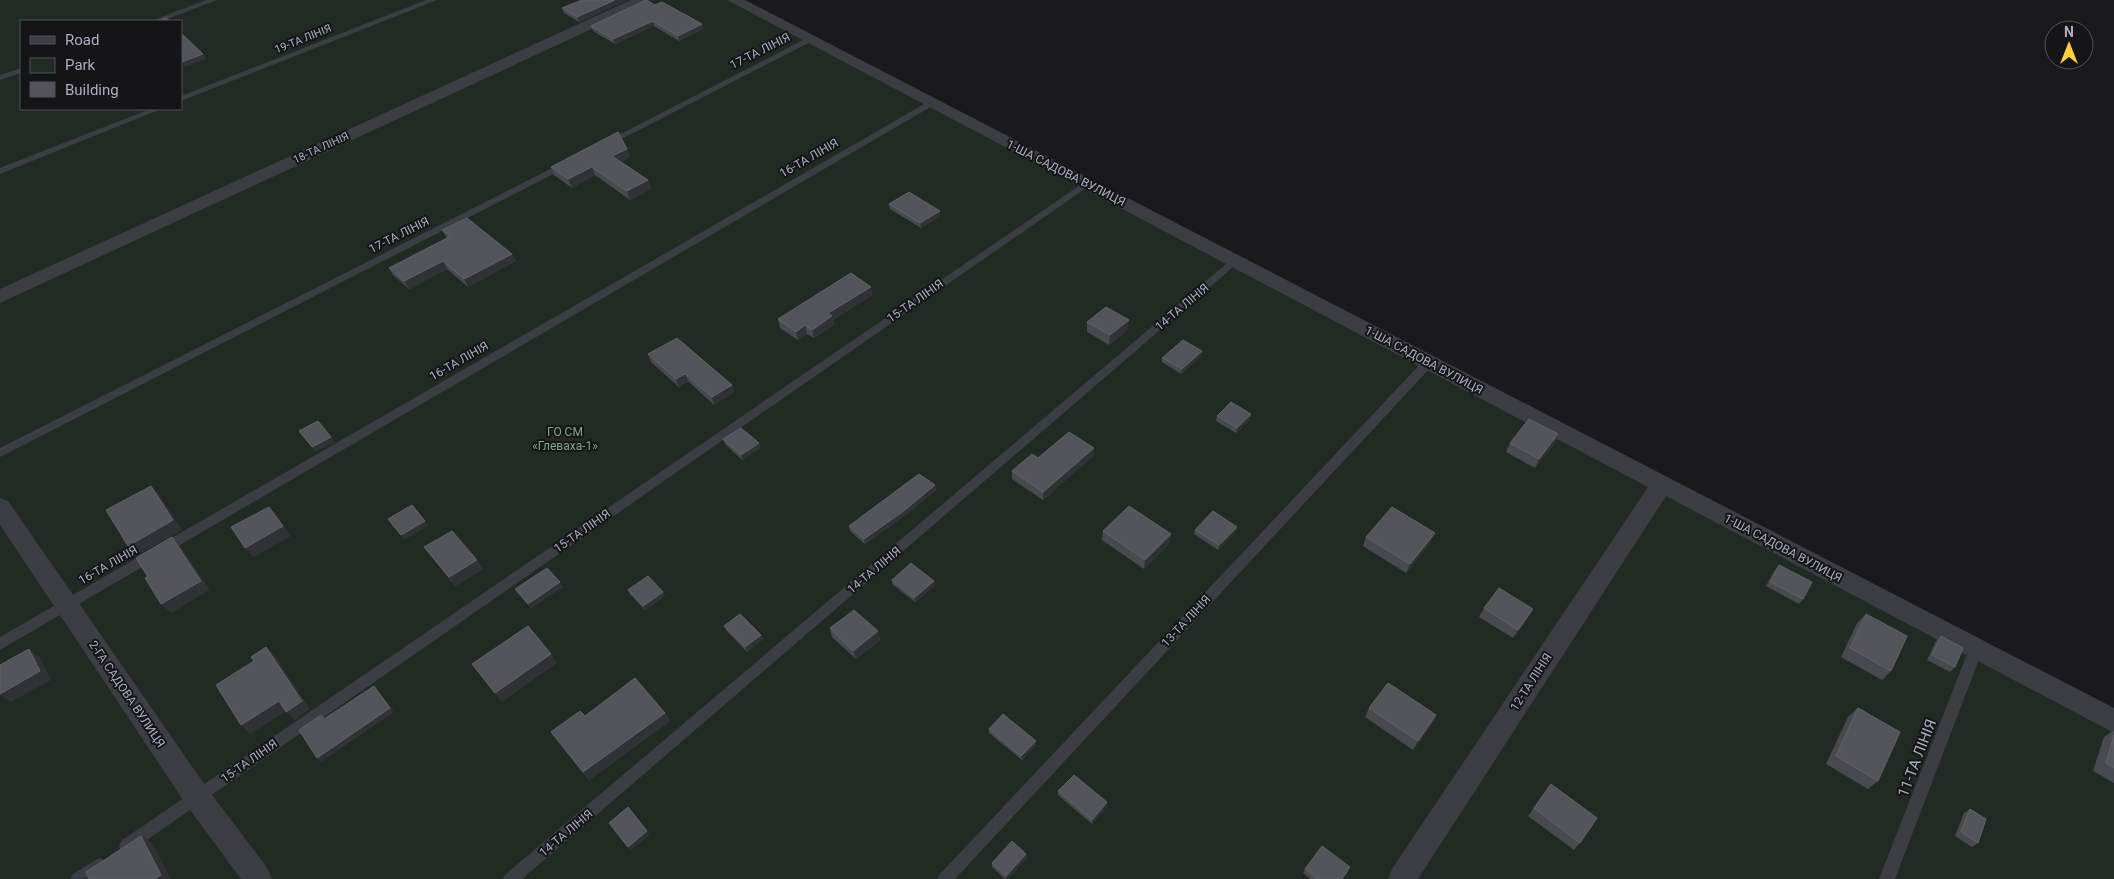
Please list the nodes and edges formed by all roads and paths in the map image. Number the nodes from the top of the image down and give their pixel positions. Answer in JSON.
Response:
{"nodes":[{"id":1,"x":213,"y":0,"type":"edge"},
{"id":2,"x":433,"y":0,"type":"edge"},
{"id":3,"x":642,"y":0,"type":"edge"},
{"id":4,"x":734,"y":0,"type":"edge"},
{"id":5,"x":158,"y":20,"type":"edge"},
{"id":6,"x":810,"y":40,"type":"junction"},
{"id":7,"x":20,"y":70,"type":"edge"},
{"id":8,"x":0,"y":78,"type":"edge"},
{"id":9,"x":182,"y":99,"type":"edge"},
{"id":10,"x":931,"y":103,"type":"junction"},
{"id":11,"x":154,"y":110,"type":"edge"},
{"id":12,"x":597,"y":148,"type":"edge"},
{"id":13,"x":579,"y":158,"type":"edge"},
{"id":14,"x":0,"y":171,"type":"edge"},
{"id":15,"x":1086,"y":184,"type":"junction"},
{"id":16,"x":1236,"y":260,"type":"junction"},
{"id":17,"x":0,"y":296,"type":"edge"},
{"id":18,"x":1428,"y":363,"type":"junction"},
{"id":19,"x":0,"y":453,"type":"edge"},
{"id":20,"x":1661,"y":485,"type":"junction"},
{"id":21,"x":0,"y":507,"type":"edge"},
{"id":22,"x":67,"y":605,"type":"junction"},
{"id":23,"x":0,"y":644,"type":"edge"},
{"id":24,"x":1976,"y":650,"type":"junction"},
{"id":25,"x":2114,"y":722,"type":"edge"},
{"id":26,"x":196,"y":798,"type":"junction"},
{"id":27,"x":78,"y":879,"type":"edge"},
{"id":28,"x":258,"y":879,"type":"edge"},
{"id":29,"x":511,"y":879,"type":"edge"},
{"id":30,"x":945,"y":879,"type":"edge"},
{"id":31,"x":1402,"y":879,"type":"edge"},
{"id":32,"x":1887,"y":879,"type":"edge"}],
"edges":[{"from":1,"to":5,"type":"lane"},
{"from":2,"to":9,"type":"lane","name":"19-ТА ЛІНІЯ"},
{"from":3,"to":17,"type":"street","name":"18-ТА ЛІНІЯ"},
{"from":4,"to":6,"type":"street","name":"1-ША САДОВА ВУЛИЦЯ"},
{"from":6,"to":10,"type":"street","name":"1-ША САДОВА ВУЛИЦЯ"},
{"from":6,"to":12,"type":"lane","name":"17-ТА ЛІНІЯ"},
{"from":7,"to":8,"type":"lane"},
{"from":10,"to":15,"type":"street","name":"1-ША САДОВА ВУЛИЦЯ"},
{"from":10,"to":22,"type":"lane","name":"16-ТА ЛІНІЯ"},
{"from":11,"to":14,"type":"lane"},
{"from":13,"to":19,"type":"lane","name":"17-ТА ЛІНІЯ"},
{"from":15,"to":16,"type":"street","name":"1-ША САДОВА ВУЛИЦЯ"},
{"from":15,"to":26,"type":"lane","name":"15-ТА ЛІНІЯ"},
{"from":16,"to":18,"type":"street","name":"1-ША САДОВА ВУЛИЦЯ"},
{"from":16,"to":29,"type":"lane","name":"14-ТА ЛІНІЯ"},
{"from":18,"to":20,"type":"street","name":"1-ША САДОВА ВУЛИЦЯ"},
{"from":18,"to":30,"type":"lane","name":"13-ТА ЛІНІЯ"},
{"from":20,"to":24,"type":"street","name":"1-ША САДОВА ВУЛИЦЯ"},
{"from":20,"to":31,"type":"street","name":"12-ТА ЛІНІЯ"},
{"from":21,"to":22,"type":"street","name":"2-ГА САДОВА ВУЛИЦЯ"},
{"from":22,"to":23,"type":"lane","name":"16-ТА ЛІНІЯ"},
{"from":22,"to":26,"type":"street","name":"2-ГА САДОВА ВУЛИЦЯ"},
{"from":24,"to":25,"type":"street","name":"1-ША САДОВА ВУЛИЦЯ"},
{"from":24,"to":32,"type":"lane","name":"11-ТА ЛІНІЯ"},
{"from":26,"to":27,"type":"lane","name":"15-ТА ЛІНІЯ"},
{"from":26,"to":28,"type":"street","name":"2-ГА САДОВА ВУЛИЦЯ"}]}
